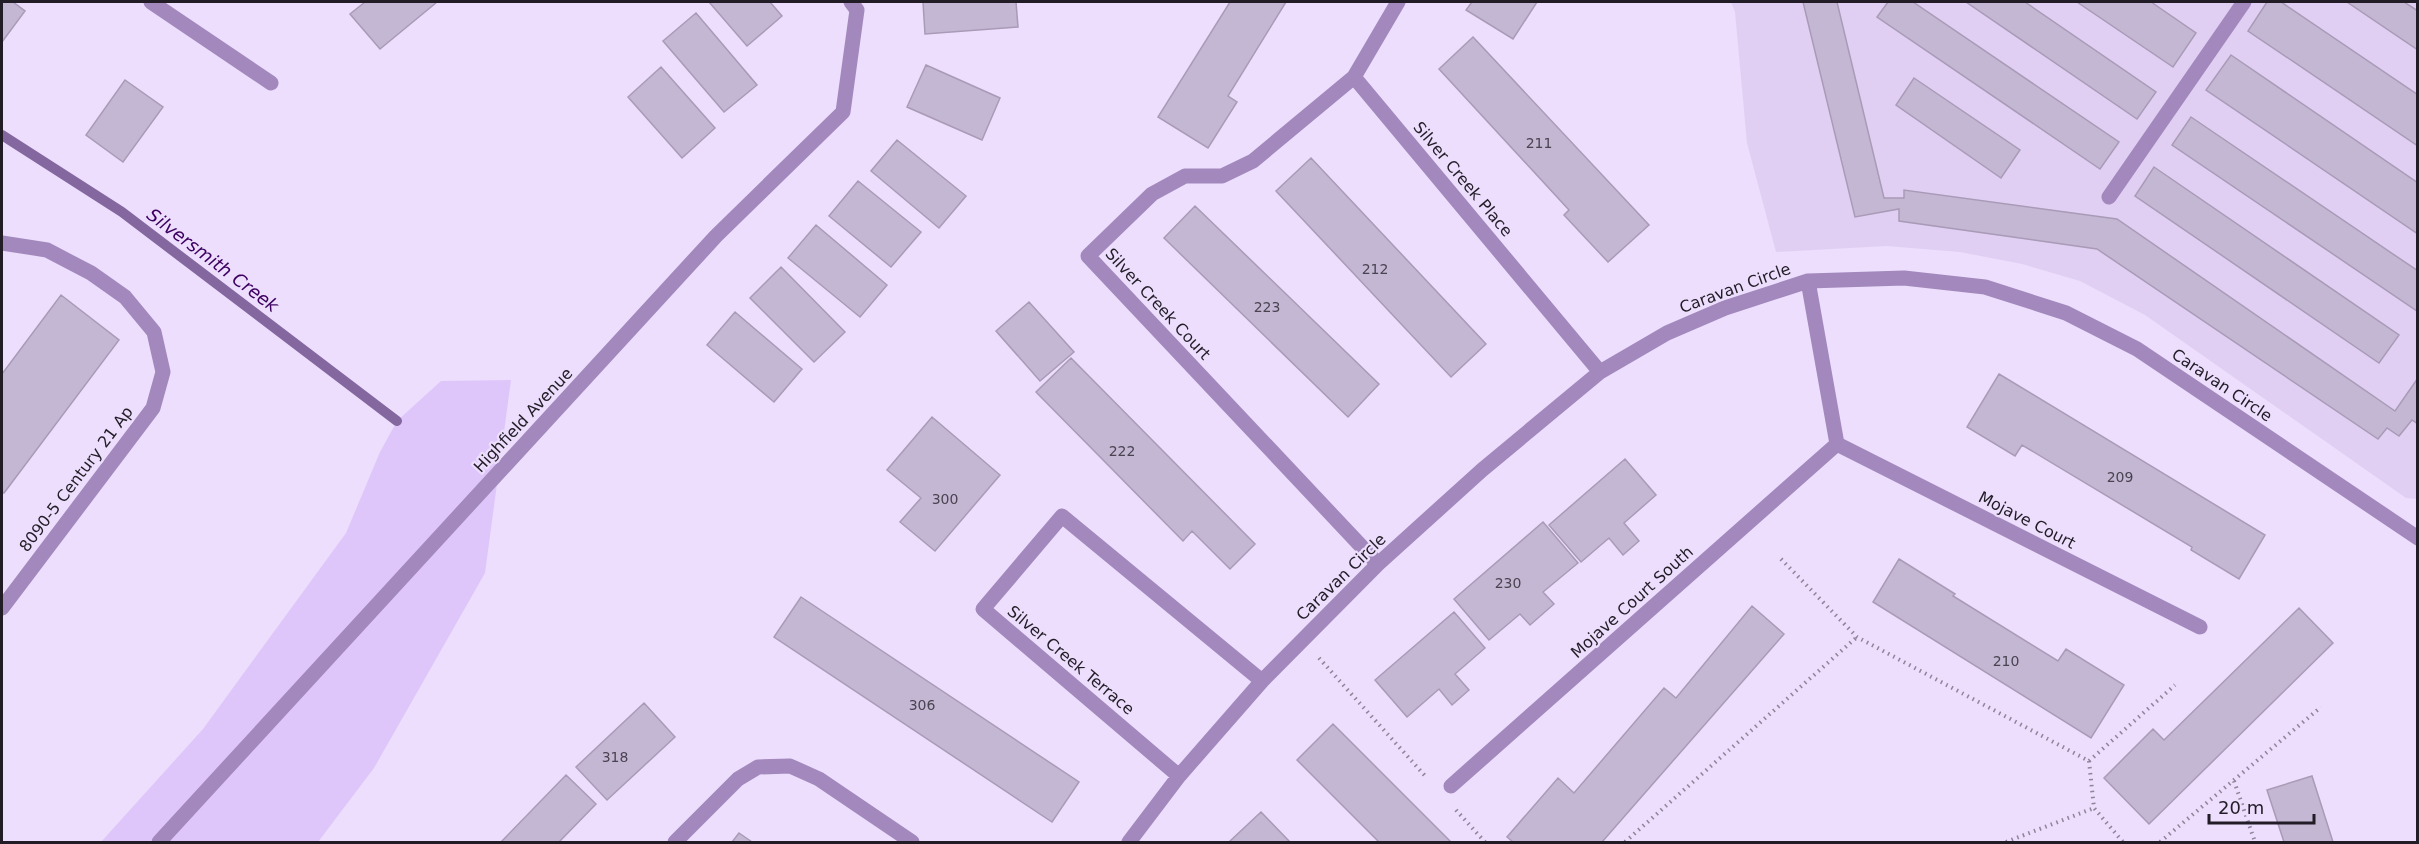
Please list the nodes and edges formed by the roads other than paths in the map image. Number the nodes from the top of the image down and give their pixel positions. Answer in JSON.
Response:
{"nodes":[{"id":1,"x":151,"y":2,"type":"edge"},
{"id":2,"x":851,"y":2,"type":"edge"},
{"id":3,"x":1398,"y":2,"type":"edge"},
{"id":4,"x":2244,"y":2,"type":"edge"},
{"id":5,"x":1354,"y":77,"type":"junction"},
{"id":6,"x":271,"y":83,"type":"dead end"},
{"id":7,"x":2109,"y":197,"type":"dead end"},
{"id":8,"x":2,"y":243,"type":"edge"},
{"id":9,"x":1808,"y":281,"type":"junction"},
{"id":10,"x":1600,"y":372,"type":"junction"},
{"id":11,"x":1837,"y":444,"type":"junction"},
{"id":12,"x":2418,"y":538,"type":"edge"},
{"id":13,"x":1378,"y":564,"type":"junction"},
{"id":14,"x":2,"y":608,"type":"edge"},
{"id":15,"x":2200,"y":627,"type":"dead end"},
{"id":16,"x":1262,"y":681,"type":"junction"},
{"id":17,"x":1179,"y":776,"type":"junction"},
{"id":18,"x":1452,"y":786,"type":"dead end"},
{"id":19,"x":159,"y":843,"type":"edge"},
{"id":20,"x":675,"y":843,"type":"edge"},
{"id":21,"x":912,"y":843,"type":"edge"},
{"id":22,"x":1129,"y":843,"type":"edge"}],
"edges":[{"from":1,"to":6,"type":"street"},
{"from":2,"to":19,"type":"street","name":"Highfield Avenue"},
{"from":3,"to":5,"type":"street"},
{"from":4,"to":7,"type":"street"},
{"from":5,"to":10,"type":"street","name":"Silver Creek Place"},
{"from":5,"to":13,"type":"street","name":"Silver Creek Court"},
{"from":8,"to":14,"type":"street","name":"8090-5 Century 21 Ap"},
{"from":9,"to":10,"type":"street","name":"Caravan Circle"},
{"from":9,"to":11,"type":"street"},
{"from":9,"to":12,"type":"street","name":"Caravan Circle"},
{"from":10,"to":13,"type":"street","name":"Caravan Circle"},
{"from":11,"to":15,"type":"street","name":"Mojave Court"},
{"from":11,"to":18,"type":"street","name":"Mojave Court South"},
{"from":13,"to":16,"type":"street","name":"Caravan Circle"},
{"from":16,"to":17,"type":"street","name":"Caravan Circle"},
{"from":16,"to":17,"type":"street","name":"Silver Creek Terrace"},
{"from":17,"to":22,"type":"street","name":"Caravan Circle"},
{"from":20,"to":21,"type":"street"}]}
